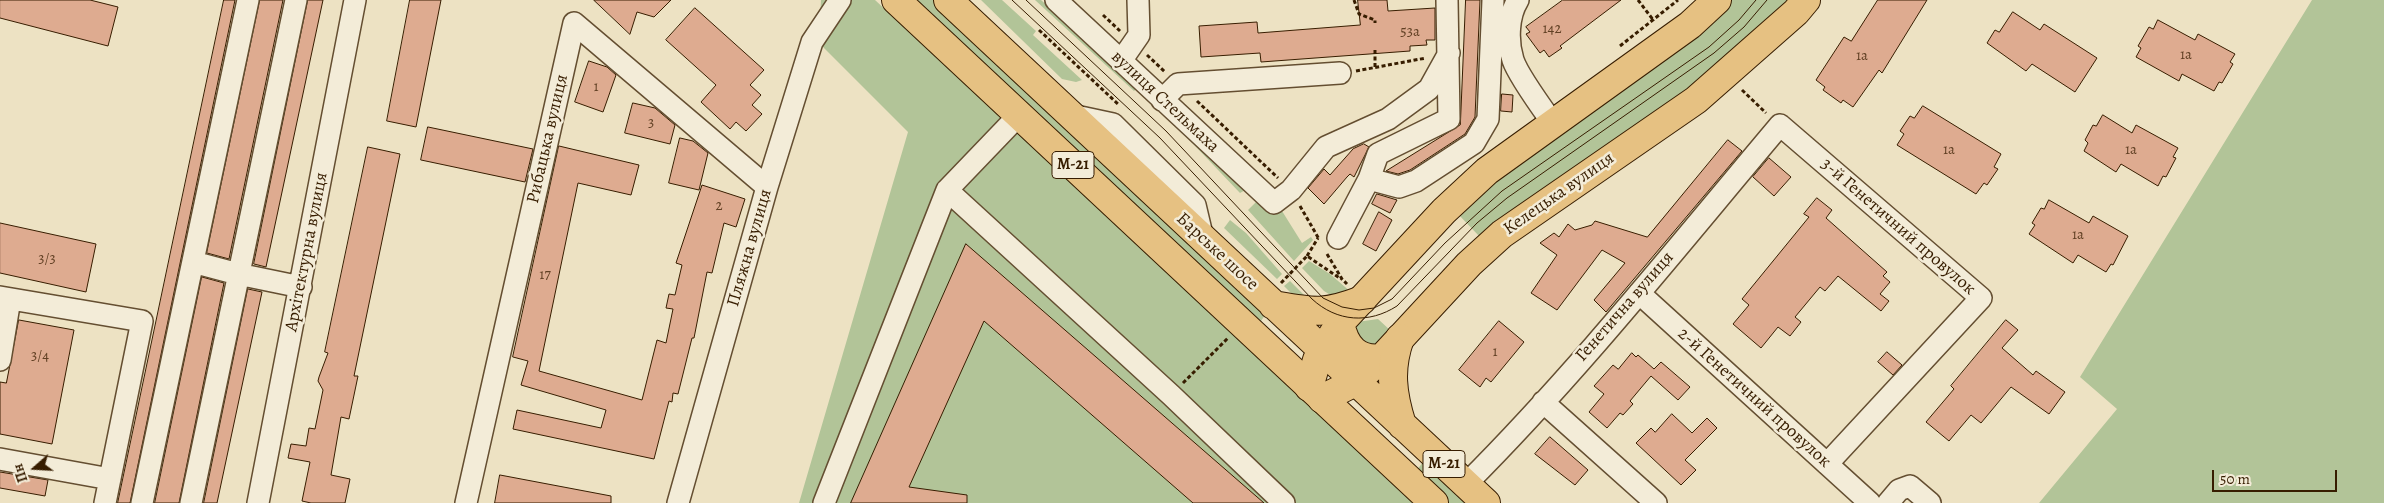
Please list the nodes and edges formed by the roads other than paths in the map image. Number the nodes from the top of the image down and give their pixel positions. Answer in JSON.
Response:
{"nodes":[{"id":1,"x":248,"y":0,"type":"edge"},
{"id":2,"x":296,"y":0,"type":"edge"},
{"id":3,"x":355,"y":0,"type":"edge"},
{"id":4,"x":840,"y":0,"type":"edge"},
{"id":5,"x":896,"y":0,"type":"edge"},
{"id":6,"x":948,"y":0,"type":"edge"},
{"id":7,"x":1056,"y":0,"type":"edge"},
{"id":8,"x":1138,"y":0,"type":"edge"},
{"id":9,"x":1447,"y":0,"type":"edge"},
{"id":10,"x":1493,"y":0,"type":"edge"},
{"id":11,"x":1518,"y":0,"type":"edge"},
{"id":12,"x":1717,"y":0,"type":"edge"},
{"id":13,"x":1806,"y":0,"type":"edge"},
{"id":14,"x":1449,"y":53,"type":"junction"},
{"id":15,"x":1121,"y":61,"type":"junction"},
{"id":16,"x":1340,"y":73,"type":"road end"},
{"id":17,"x":1162,"y":100,"type":"junction"},
{"id":18,"x":1019,"y":115,"type":"junction"},
{"id":19,"x":1388,"y":119,"type":"junction"},
{"id":20,"x":1552,"y":122,"type":"junction"},
{"id":21,"x":1780,"y":125,"type":"joint"},
{"id":22,"x":1378,"y":154,"type":"junction"},
{"id":23,"x":1369,"y":179,"type":"junction"},
{"id":24,"x":767,"y":186,"type":"junction"},
{"id":25,"x":947,"y":190,"type":"junction"},
{"id":26,"x":1328,"y":238,"type":"road end"},
{"id":27,"x":193,"y":262,"type":"junction"},
{"id":28,"x":238,"y":274,"type":"junction"},
{"id":29,"x":300,"y":287,"type":"junction"},
{"id":30,"x":1638,"y":293,"type":"junction"},
{"id":31,"x":5,"y":298,"type":"edge"},
{"id":32,"x":1362,"y":300,"type":"junction"},
{"id":33,"x":1273,"y":305,"type":"junction"},
{"id":34,"x":1340,"y":323,"type":"junction"},
{"id":35,"x":1249,"y":330,"type":"junction"},
{"id":36,"x":1400,"y":338,"type":"junction"},
{"id":37,"x":1322,"y":350,"type":"junction"},
{"id":38,"x":1382,"y":358,"type":"junction"},
{"id":39,"x":0,"y":360,"type":"edge"},
{"id":40,"x":1355,"y":382,"type":"junction"},
{"id":41,"x":1316,"y":393,"type":"junction"},
{"id":42,"x":1543,"y":402,"type":"junction"},
{"id":43,"x":1398,"y":421,"type":"junction"},
{"id":44,"x":1368,"y":442,"type":"junction"},
{"id":45,"x":0,"y":459,"type":"edge"},
{"id":46,"x":1827,"y":464,"type":"junction"},
{"id":47,"x":110,"y":480,"type":"junction"},
{"id":48,"x":1466,"y":484,"type":"junction"},
{"id":49,"x":105,"y":503,"type":"edge"},
{"id":50,"x":142,"y":503,"type":"edge"},
{"id":51,"x":191,"y":503,"type":"edge"},
{"id":52,"x":258,"y":503,"type":"edge"},
{"id":53,"x":466,"y":503,"type":"edge"},
{"id":54,"x":678,"y":503,"type":"edge"},
{"id":55,"x":824,"y":503,"type":"edge"},
{"id":56,"x":1284,"y":503,"type":"edge"},
{"id":57,"x":1434,"y":503,"type":"edge"},
{"id":58,"x":1486,"y":503,"type":"edge"},
{"id":59,"x":1656,"y":503,"type":"edge"},
{"id":60,"x":1870,"y":503,"type":"edge"},
{"id":61,"x":1888,"y":503,"type":"edge"},
{"id":62,"x":1930,"y":503,"type":"edge"}],
"edges":[{"from":1,"to":27,"type":"street"},
{"from":2,"to":28,"type":"street"},
{"from":3,"to":29,"type":"street","name":"Архітектурна вулиця"},
{"from":4,"to":24,"type":"street","name":"Пляжна вулиця"},
{"from":5,"to":18,"type":"main road","number":"М-21"},
{"from":6,"to":33,"type":"main road","name":"Барське шосе","number":"М-21"},
{"from":7,"to":15,"type":"street","name":"вулиця Стельмаха"},
{"from":8,"to":15,"type":"street"},
{"from":9,"to":14,"type":"street"},
{"from":10,"to":23,"type":"street"},
{"from":11,"to":20,"type":"street"},
{"from":12,"to":20,"type":"main road"},
{"from":13,"to":36,"type":"main road","name":"Келецька вулиця"},
{"from":14,"to":19,"type":"street"},
{"from":14,"to":22,"type":"street"},
{"from":15,"to":17,"type":"street","name":"вулиця Стельмаха"},
{"from":16,"to":17,"type":"street"},
{"from":17,"to":19,"type":"street","name":"вулиця Стельмаха"},
{"from":18,"to":25,"type":"street"},
{"from":18,"to":35,"type":"main road","number":"М-21"},
{"from":19,"to":22,"type":"street"},
{"from":20,"to":32,"type":"main road"},
{"from":21,"to":30,"type":"street","name":"Генетична вулиця"},
{"from":21,"to":46,"type":"street","name":"3-й Генетичний провулок"},
{"from":22,"to":23,"type":"street"},
{"from":23,"to":26,"type":"street"},
{"from":24,"to":53,"type":"street","name":"Рибацька вулиця"},
{"from":24,"to":54,"type":"street","name":"Пляжна вулиця"},
{"from":25,"to":55,"type":"street"},
{"from":25,"to":56,"type":"street"},
{"from":27,"to":28,"type":"street"},
{"from":27,"to":50,"type":"street"},
{"from":28,"to":29,"type":"street"},
{"from":28,"to":51,"type":"street"},
{"from":29,"to":52,"type":"street","name":"Архітектурна вулиця"},
{"from":30,"to":42,"type":"street","name":"Генетична вулиця"},
{"from":30,"to":46,"type":"street","name":"2-й Генетичний провулок"},
{"from":31,"to":39,"type":"street"},
{"from":31,"to":47,"type":"street"},
{"from":32,"to":33,"type":"main road"},
{"from":32,"to":34,"type":"main road"},
{"from":33,"to":35,"type":"main road"},
{"from":33,"to":37,"type":"main road","name":"Барське шосе","number":"М-21"},
{"from":34,"to":37,"type":"main road"},
{"from":34,"to":38,"type":"main road"},
{"from":35,"to":41,"type":"main road","number":"М-21"},
{"from":36,"to":38,"type":"main road","name":"Келецька вулиця"},
{"from":36,"to":43,"type":"main road"},
{"from":37,"to":40,"type":"main road","name":"Барське шосе","number":"М-21"},
{"from":37,"to":41,"type":"main road"},
{"from":38,"to":40,"type":"main road","name":"Келецька вулиця"},
{"from":40,"to":41,"type":"main road","name":"Келецька вулиця"},
{"from":40,"to":43,"type":"main road","name":"Барське шосе","number":"М-21"},
{"from":41,"to":44,"type":"main road","number":"М-21"},
{"from":42,"to":48,"type":"street","name":"Генетична вулиця"},
{"from":42,"to":59,"type":"street"},
{"from":43,"to":44,"type":"main road"},
{"from":43,"to":48,"type":"main road","name":"Барське шосе","number":"М-21"},
{"from":44,"to":57,"type":"main road","number":"М-21"},
{"from":45,"to":47,"type":"street"},
{"from":46,"to":60,"type":"street","name":"2-й Генетичний провулок"},
{"from":47,"to":49,"type":"street"},
{"from":48,"to":58,"type":"main road","name":"Барське шосе","number":"М-21"},
{"from":61,"to":62,"type":"street"}]}
